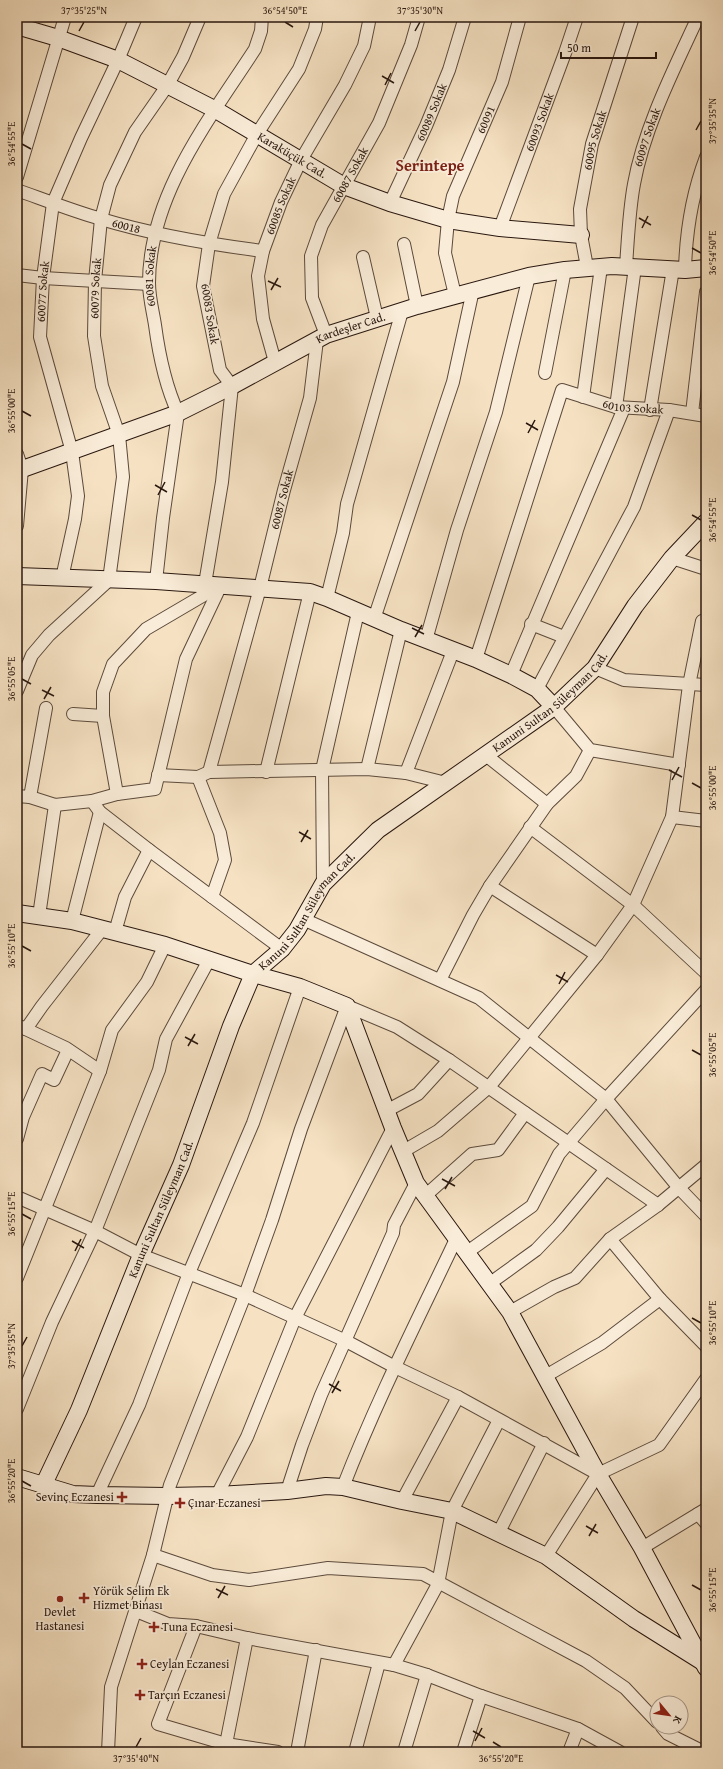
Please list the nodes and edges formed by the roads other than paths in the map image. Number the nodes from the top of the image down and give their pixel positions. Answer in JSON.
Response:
{"nodes":[{"id":1,"x":65,"y":17,"type":"edge"},
{"id":2,"x":136,"y":17,"type":"edge"},
{"id":3,"x":200,"y":17,"type":"edge"},
{"id":4,"x":262,"y":17,"type":"edge"},
{"id":5,"x":317,"y":17,"type":"edge"},
{"id":6,"x":370,"y":17,"type":"edge"},
{"id":7,"x":419,"y":17,"type":"edge"},
{"id":8,"x":464,"y":17,"type":"edge"},
{"id":9,"x":520,"y":17,"type":"edge"},
{"id":10,"x":577,"y":17,"type":"edge"},
{"id":11,"x":633,"y":17,"type":"edge"},
{"id":12,"x":698,"y":17,"type":"edge"},
{"id":13,"x":17,"y":26,"type":"edge"},
{"id":14,"x":58,"y":38,"type":"junction"},
{"id":15,"x":118,"y":60,"type":"junction"},
{"id":16,"x":167,"y":86,"type":"junction"},
{"id":17,"x":216,"y":110,"type":"junction"},
{"id":18,"x":257,"y":134,"type":"junction"},
{"id":19,"x":706,"y":157,"type":"edge"},
{"id":20,"x":301,"y":160,"type":"junction"},
{"id":21,"x":17,"y":177,"type":"edge"},
{"id":22,"x":344,"y":186,"type":"junction"},
{"id":23,"x":17,"y":190,"type":"edge"},
{"id":24,"x":53,"y":203,"type":"junction"},
{"id":25,"x":390,"y":203,"type":"junction"},
{"id":26,"x":100,"y":219,"type":"junction"},
{"id":27,"x":448,"y":220,"type":"junction"},
{"id":28,"x":500,"y":228,"type":"junction"},
{"id":29,"x":154,"y":233,"type":"junction"},
{"id":30,"x":581,"y":235,"type":"junction"},
{"id":31,"x":209,"y":244,"type":"junction"},
{"id":32,"x":404,"y":244,"type":"dead end"},
{"id":33,"x":263,"y":252,"type":"junction"},
{"id":34,"x":363,"y":257,"type":"dead end"},
{"id":35,"x":594,"y":267,"type":"junction"},
{"id":36,"x":631,"y":267,"type":"junction"},
{"id":37,"x":706,"y":268,"type":"edge"},
{"id":38,"x":565,"y":270,"type":"junction"},
{"id":39,"x":679,"y":270,"type":"junction"},
{"id":40,"x":17,"y":275,"type":"edge"},
{"id":41,"x":529,"y":276,"type":"junction"},
{"id":42,"x":43,"y":278,"type":"junction"},
{"id":43,"x":95,"y":281,"type":"junction"},
{"id":44,"x":149,"y":284,"type":"junction"},
{"id":45,"x":473,"y":290,"type":"junction"},
{"id":46,"x":706,"y":292,"type":"edge"},
{"id":47,"x":455,"y":295,"type":"junction"},
{"id":48,"x":417,"y":306,"type":"junction"},
{"id":49,"x":402,"y":310,"type":"junction"},
{"id":50,"x":377,"y":318,"type":"junction"},
{"id":51,"x":322,"y":338,"type":"junction"},
{"id":52,"x":275,"y":362,"type":"junction"},
{"id":53,"x":545,"y":373,"type":"dead end"},
{"id":54,"x":232,"y":386,"type":"junction"},
{"id":55,"x":583,"y":397,"type":"junction"},
{"id":56,"x":620,"y":408,"type":"junction"},
{"id":57,"x":650,"y":410,"type":"junction"},
{"id":58,"x":669,"y":410,"type":"junction"},
{"id":59,"x":178,"y":413,"type":"junction"},
{"id":60,"x":692,"y":413,"type":"junction"},
{"id":61,"x":706,"y":416,"type":"edge"},
{"id":62,"x":119,"y":435,"type":"junction"},
{"id":63,"x":72,"y":452,"type":"junction"},
{"id":64,"x":19,"y":465,"type":"edge"},
{"id":65,"x":706,"y":522,"type":"edge"},
{"id":66,"x":17,"y":526,"type":"edge"},
{"id":67,"x":672,"y":558,"type":"junction"},
{"id":68,"x":706,"y":569,"type":"edge"},
{"id":69,"x":17,"y":576,"type":"edge"},
{"id":70,"x":62,"y":578,"type":"junction"},
{"id":71,"x":109,"y":580,"type":"junction"},
{"id":72,"x":156,"y":581,"type":"junction"},
{"id":73,"x":205,"y":584,"type":"junction"},
{"id":74,"x":222,"y":585,"type":"junction"},
{"id":75,"x":260,"y":588,"type":"junction"},
{"id":76,"x":310,"y":592,"type":"junction"},
{"id":77,"x":327,"y":598,"type":"junction"},
{"id":78,"x":358,"y":612,"type":"junction"},
{"id":79,"x":374,"y":618,"type":"junction"},
{"id":80,"x":702,"y":621,"type":"dead end"},
{"id":81,"x":531,"y":624,"type":"junction"},
{"id":82,"x":401,"y":630,"type":"junction"},
{"id":83,"x":564,"y":637,"type":"junction"},
{"id":84,"x":426,"y":640,"type":"junction"},
{"id":85,"x":453,"y":651,"type":"junction"},
{"id":86,"x":476,"y":659,"type":"junction"},
{"id":87,"x":595,"y":668,"type":"junction"},
{"id":88,"x":511,"y":675,"type":"junction"},
{"id":89,"x":689,"y":685,"type":"junction"},
{"id":90,"x":706,"y":685,"type":"edge"},
{"id":91,"x":537,"y":689,"type":"junction"},
{"id":92,"x":17,"y":691,"type":"edge"},
{"id":93,"x":554,"y":707,"type":"junction"},
{"id":94,"x":46,"y":708,"type":"dead end"},
{"id":95,"x":73,"y":714,"type":"dead end"},
{"id":96,"x":102,"y":716,"type":"junction"},
{"id":97,"x":590,"y":750,"type":"junction"},
{"id":98,"x":486,"y":756,"type":"junction"},
{"id":99,"x":679,"y":765,"type":"junction"},
{"id":100,"x":367,"y":769,"type":"junction"},
{"id":101,"x":322,"y":770,"type":"junction"},
{"id":102,"x":266,"y":772,"type":"junction"},
{"id":103,"x":406,"y":773,"type":"junction"},
{"id":104,"x":158,"y":775,"type":"junction"},
{"id":105,"x":204,"y":775,"type":"junction"},
{"id":106,"x":446,"y":783,"type":"junction"},
{"id":107,"x":117,"y":794,"type":"junction"},
{"id":108,"x":17,"y":796,"type":"edge"},
{"id":109,"x":30,"y":797,"type":"junction"},
{"id":110,"x":92,"y":801,"type":"junction"},
{"id":111,"x":547,"y":804,"type":"junction"},
{"id":112,"x":55,"y":805,"type":"junction"},
{"id":113,"x":100,"y":812,"type":"junction"},
{"id":114,"x":672,"y":817,"type":"junction"},
{"id":115,"x":706,"y":821,"type":"edge"},
{"id":116,"x":530,"y":827,"type":"junction"},
{"id":117,"x":149,"y":850,"type":"junction"},
{"id":118,"x":323,"y":884,"type":"junction"},
{"id":119,"x":490,"y":886,"type":"junction"},
{"id":120,"x":212,"y":897,"type":"junction"},
{"id":121,"x":633,"y":905,"type":"junction"},
{"id":122,"x":17,"y":912,"type":"edge"},
{"id":123,"x":39,"y":916,"type":"junction"},
{"id":124,"x":303,"y":919,"type":"junction"},
{"id":125,"x":72,"y":921,"type":"junction"},
{"id":126,"x":109,"y":930,"type":"junction"},
{"id":127,"x":165,"y":945,"type":"junction"},
{"id":128,"x":282,"y":949,"type":"junction"},
{"id":129,"x":597,"y":955,"type":"junction"},
{"id":130,"x":209,"y":960,"type":"junction"},
{"id":131,"x":705,"y":971,"type":"edge"},
{"id":132,"x":253,"y":974,"type":"junction"},
{"id":133,"x":440,"y":980,"type":"junction"},
{"id":134,"x":300,"y":987,"type":"junction"},
{"id":135,"x":706,"y":990,"type":"edge"},
{"id":136,"x":348,"y":1006,"type":"junction"},
{"id":137,"x":22,"y":1027,"type":"edge"},
{"id":138,"x":530,"y":1039,"type":"junction"},
{"id":139,"x":68,"y":1050,"type":"junction"},
{"id":140,"x":449,"y":1060,"type":"junction"},
{"id":141,"x":100,"y":1071,"type":"junction"},
{"id":142,"x":489,"y":1087,"type":"junction"},
{"id":143,"x":606,"y":1099,"type":"junction"},
{"id":144,"x":386,"y":1111,"type":"junction"},
{"id":145,"x":525,"y":1113,"type":"junction"},
{"id":146,"x":393,"y":1128,"type":"junction"},
{"id":147,"x":17,"y":1139,"type":"edge"},
{"id":148,"x":569,"y":1143,"type":"junction"},
{"id":149,"x":402,"y":1152,"type":"junction"},
{"id":150,"x":706,"y":1165,"type":"edge"},
{"id":151,"x":606,"y":1169,"type":"junction"},
{"id":152,"x":679,"y":1188,"type":"junction"},
{"id":153,"x":421,"y":1189,"type":"junction"},
{"id":154,"x":17,"y":1197,"type":"edge"},
{"id":155,"x":658,"y":1205,"type":"junction"},
{"id":156,"x":46,"y":1208,"type":"junction"},
{"id":157,"x":706,"y":1216,"type":"edge"},
{"id":158,"x":95,"y":1231,"type":"junction"},
{"id":159,"x":456,"y":1239,"type":"junction"},
{"id":160,"x":610,"y":1239,"type":"junction"},
{"id":161,"x":466,"y":1253,"type":"junction"},
{"id":162,"x":141,"y":1255,"type":"junction"},
{"id":163,"x":189,"y":1273,"type":"junction"},
{"id":164,"x":17,"y":1278,"type":"edge"},
{"id":165,"x":489,"y":1284,"type":"junction"},
{"id":166,"x":245,"y":1295,"type":"junction"},
{"id":167,"x":660,"y":1299,"type":"junction"},
{"id":168,"x":510,"y":1312,"type":"junction"},
{"id":169,"x":295,"y":1318,"type":"junction"},
{"id":170,"x":346,"y":1341,"type":"junction"},
{"id":171,"x":706,"y":1346,"type":"edge"},
{"id":172,"x":395,"y":1367,"type":"junction"},
{"id":173,"x":544,"y":1377,"type":"junction"},
{"id":174,"x":706,"y":1379,"type":"edge"},
{"id":175,"x":458,"y":1397,"type":"junction"},
{"id":176,"x":17,"y":1409,"type":"edge"},
{"id":177,"x":499,"y":1420,"type":"junction"},
{"id":178,"x":544,"y":1443,"type":"junction"},
{"id":179,"x":598,"y":1474,"type":"junction"},
{"id":180,"x":17,"y":1477,"type":"edge"},
{"id":181,"x":43,"y":1486,"type":"junction"},
{"id":182,"x":343,"y":1487,"type":"junction"},
{"id":183,"x":287,"y":1491,"type":"junction"},
{"id":184,"x":97,"y":1495,"type":"junction"},
{"id":185,"x":217,"y":1495,"type":"junction"},
{"id":186,"x":167,"y":1496,"type":"junction"},
{"id":187,"x":402,"y":1501,"type":"junction"},
{"id":188,"x":452,"y":1510,"type":"junction"},
{"id":189,"x":702,"y":1511,"type":"edge"},
{"id":190,"x":706,"y":1523,"type":"edge"},
{"id":191,"x":499,"y":1532,"type":"junction"},
{"id":192,"x":642,"y":1548,"type":"junction"},
{"id":193,"x":153,"y":1555,"type":"junction"},
{"id":194,"x":546,"y":1556,"type":"junction"},
{"id":195,"x":438,"y":1584,"type":"junction"},
{"id":196,"x":136,"y":1611,"type":"junction"},
{"id":197,"x":196,"y":1626,"type":"junction"},
{"id":198,"x":248,"y":1638,"type":"junction"},
{"id":199,"x":316,"y":1650,"type":"junction"},
{"id":200,"x":379,"y":1663,"type":"junction"},
{"id":201,"x":394,"y":1665,"type":"junction"},
{"id":202,"x":704,"y":1665,"type":"edge"},
{"id":203,"x":427,"y":1675,"type":"junction"},
{"id":204,"x":481,"y":1696,"type":"junction"},
{"id":205,"x":649,"y":1714,"type":"edge"},
{"id":206,"x":578,"y":1729,"type":"junction"},
{"id":207,"x":670,"y":1735,"type":"edge"},
{"id":208,"x":226,"y":1744,"type":"junction"},
{"id":209,"x":108,"y":1752,"type":"edge"},
{"id":210,"x":278,"y":1752,"type":"edge"},
{"id":211,"x":297,"y":1752,"type":"edge"},
{"id":212,"x":355,"y":1752,"type":"edge"},
{"id":213,"x":404,"y":1752,"type":"edge"},
{"id":214,"x":462,"y":1752,"type":"edge"},
{"id":215,"x":569,"y":1752,"type":"edge"},
{"id":216,"x":620,"y":1752,"type":"edge"},
{"id":217,"x":704,"y":1752,"type":"edge"}],
"edges":[{"from":1,"to":14,"type":"street"},
{"from":2,"to":15,"type":"street","name":"60077 Sokak"},
{"from":3,"to":16,"type":"street","name":"60079 Sokak"},
{"from":4,"to":17,"type":"street","name":"60081 Sokak"},
{"from":5,"to":18,"type":"street","name":"60083 Sokak"},
{"from":6,"to":20,"type":"street","name":"60085 Sokak"},
{"from":7,"to":22,"type":"street","name":"60087 Sokak"},
{"from":8,"to":25,"type":"street","name":"60089 Sokak"},
{"from":9,"to":27,"type":"street","name":"60091"},
{"from":10,"to":28,"type":"street","name":"60093 Sokak"},
{"from":11,"to":30,"type":"street","name":"60095 Sokak"},
{"from":12,"to":36,"type":"street","name":"60097 Sokak"},
{"from":13,"to":14,"type":"street","name":"Karaküçük Cad."},
{"from":14,"to":15,"type":"street","name":"Karaküçük Cad."},
{"from":14,"to":21,"type":"street"},
{"from":15,"to":16,"type":"street","name":"Karaküçük Cad."},
{"from":15,"to":24,"type":"street","name":"60077 Sokak"},
{"from":16,"to":17,"type":"street","name":"Karaküçük Cad."},
{"from":16,"to":26,"type":"street","name":"60079 Sokak"},
{"from":17,"to":18,"type":"street","name":"Karaküçük Cad."},
{"from":17,"to":29,"type":"street","name":"60081 Sokak"},
{"from":18,"to":20,"type":"street","name":"Karaküçük Cad."},
{"from":18,"to":31,"type":"street","name":"60083 Sokak"},
{"from":19,"to":39,"type":"street"},
{"from":20,"to":22,"type":"street","name":"Karaküçük Cad."},
{"from":20,"to":33,"type":"street","name":"60085 Sokak"},
{"from":22,"to":25,"type":"street","name":"Karaküçük Cad."},
{"from":22,"to":51,"type":"street","name":"60087 Sokak"},
{"from":23,"to":24,"type":"street","name":"60018"},
{"from":24,"to":26,"type":"street","name":"60018"},
{"from":24,"to":42,"type":"street","name":"60077 Sokak"},
{"from":25,"to":27,"type":"street","name":"Karaküçük Cad."},
{"from":26,"to":29,"type":"street","name":"60018"},
{"from":26,"to":43,"type":"street","name":"60079 Sokak"},
{"from":27,"to":28,"type":"street","name":"Karaküçük Cad."},
{"from":27,"to":47,"type":"street","name":"60091"},
{"from":28,"to":30,"type":"street","name":"Karaküçük Cad."},
{"from":29,"to":31,"type":"street","name":"60018"},
{"from":29,"to":44,"type":"street","name":"60081 Sokak"},
{"from":30,"to":35,"type":"street","name":"60095 Sokak"},
{"from":31,"to":33,"type":"street","name":"60018"},
{"from":31,"to":54,"type":"street","name":"60083 Sokak"},
{"from":32,"to":48,"type":"street"},
{"from":33,"to":52,"type":"street","name":"60085 Sokak"},
{"from":34,"to":50,"type":"street"},
{"from":35,"to":36,"type":"street","name":"Kardeşler Cad."},
{"from":35,"to":38,"type":"street","name":"Kardeşler Cad."},
{"from":35,"to":55,"type":"street","name":"60095 Sokak"},
{"from":36,"to":39,"type":"street","name":"Kardeşler Cad."},
{"from":36,"to":56,"type":"street","name":"60097 Sokak"},
{"from":37,"to":39,"type":"street","name":"Kardeşler Cad."},
{"from":38,"to":41,"type":"street","name":"Kardeşler Cad."},
{"from":38,"to":53,"type":"street"},
{"from":39,"to":57,"type":"street"},
{"from":40,"to":42,"type":"street"},
{"from":41,"to":45,"type":"street","name":"Kardeşler Cad."},
{"from":41,"to":84,"type":"street"},
{"from":42,"to":43,"type":"street"},
{"from":42,"to":63,"type":"street","name":"60077 Sokak"},
{"from":43,"to":44,"type":"street"},
{"from":43,"to":62,"type":"street","name":"60079 Sokak"},
{"from":44,"to":59,"type":"street","name":"60081 Sokak"},
{"from":45,"to":47,"type":"street","name":"Kardeşler Cad."},
{"from":45,"to":79,"type":"street"},
{"from":46,"to":60,"type":"street"},
{"from":47,"to":48,"type":"street","name":"Kardeşler Cad."},
{"from":48,"to":49,"type":"street","name":"Kardeşler Cad."},
{"from":49,"to":50,"type":"street","name":"Kardeşler Cad."},
{"from":49,"to":77,"type":"street"},
{"from":50,"to":51,"type":"street","name":"Kardeşler Cad."},
{"from":51,"to":52,"type":"street","name":"Kardeşler Cad."},
{"from":51,"to":75,"type":"street","name":"60087 Sokak"},
{"from":52,"to":54,"type":"street","name":"Kardeşler Cad."},
{"from":54,"to":59,"type":"street","name":"Kardeşler Cad."},
{"from":54,"to":73,"type":"street"},
{"from":55,"to":56,"type":"street","name":"60103 Sokak"},
{"from":55,"to":86,"type":"street","name":"60103 Sokak"},
{"from":56,"to":57,"type":"street","name":"60103 Sokak"},
{"from":56,"to":81,"type":"street","name":"60097 Sokak"},
{"from":57,"to":58,"type":"street","name":"60103 Sokak"},
{"from":58,"to":60,"type":"street","name":"60103 Sokak"},
{"from":58,"to":83,"type":"street"},
{"from":59,"to":62,"type":"street","name":"Kardeşler Cad."},
{"from":59,"to":72,"type":"street"},
{"from":60,"to":61,"type":"street","name":"60103 Sokak"},
{"from":62,"to":63,"type":"street","name":"Kardeşler Cad."},
{"from":62,"to":71,"type":"street","name":"60079 Sokak"},
{"from":63,"to":64,"type":"street","name":"Kardeşler Cad."},
{"from":63,"to":70,"type":"street","name":"60077 Sokak"},
{"from":64,"to":66,"type":"street"},
{"from":65,"to":67,"type":"street","name":"Kanuni Sultan Süleyman Cad."},
{"from":67,"to":68,"type":"street"},
{"from":67,"to":87,"type":"street","name":"Kanuni Sultan Süleyman Cad."},
{"from":69,"to":70,"type":"street"},
{"from":70,"to":71,"type":"street"},
{"from":71,"to":72,"type":"street"},
{"from":71,"to":92,"type":"street"},
{"from":72,"to":73,"type":"street"},
{"from":73,"to":74,"type":"street"},
{"from":74,"to":75,"type":"street"},
{"from":74,"to":96,"type":"street"},
{"from":74,"to":104,"type":"street"},
{"from":75,"to":76,"type":"street"},
{"from":75,"to":105,"type":"street","name":"60087 Sokak"},
{"from":76,"to":77,"type":"street"},
{"from":76,"to":102,"type":"street"},
{"from":77,"to":78,"type":"street"},
{"from":78,"to":79,"type":"street"},
{"from":78,"to":101,"type":"street"},
{"from":79,"to":82,"type":"street"},
{"from":80,"to":89,"type":"street"},
{"from":81,"to":83,"type":"street"},
{"from":81,"to":88,"type":"street","name":"60097 Sokak"},
{"from":82,"to":84,"type":"street"},
{"from":82,"to":100,"type":"street"},
{"from":83,"to":91,"type":"street"},
{"from":84,"to":85,"type":"street"},
{"from":85,"to":86,"type":"street"},
{"from":85,"to":103,"type":"street"},
{"from":86,"to":88,"type":"street"},
{"from":87,"to":89,"type":"street"},
{"from":87,"to":93,"type":"street","name":"Kanuni Sultan Süleyman Cad."},
{"from":88,"to":91,"type":"street"},
{"from":89,"to":90,"type":"street"},
{"from":89,"to":99,"type":"street"},
{"from":91,"to":93,"type":"street"},
{"from":93,"to":97,"type":"street"},
{"from":93,"to":98,"type":"street","name":"Kanuni Sultan Süleyman Cad."},
{"from":94,"to":109,"type":"street"},
{"from":95,"to":96,"type":"street"},
{"from":96,"to":107,"type":"street"},
{"from":97,"to":99,"type":"street"},
{"from":97,"to":111,"type":"street"},
{"from":98,"to":106,"type":"street","name":"Kanuni Sultan Süleyman Cad."},
{"from":98,"to":111,"type":"street"},
{"from":99,"to":114,"type":"street"},
{"from":100,"to":101,"type":"street"},
{"from":100,"to":103,"type":"street"},
{"from":101,"to":102,"type":"street"},
{"from":101,"to":118,"type":"street"},
{"from":102,"to":105,"type":"street"},
{"from":103,"to":106,"type":"street"},
{"from":104,"to":105,"type":"street"},
{"from":104,"to":107,"type":"street"},
{"from":105,"to":120,"type":"street"},
{"from":106,"to":118,"type":"street","name":"Kanuni Sultan Süleyman Cad."},
{"from":107,"to":110,"type":"street"},
{"from":108,"to":109,"type":"street"},
{"from":109,"to":112,"type":"street"},
{"from":110,"to":112,"type":"street"},
{"from":110,"to":113,"type":"street"},
{"from":111,"to":116,"type":"street"},
{"from":112,"to":123,"type":"street"},
{"from":113,"to":117,"type":"street"},
{"from":113,"to":125,"type":"street"},
{"from":114,"to":115,"type":"street"},
{"from":114,"to":121,"type":"street"},
{"from":116,"to":119,"type":"street"},
{"from":116,"to":121,"type":"street"},
{"from":117,"to":120,"type":"street"},
{"from":117,"to":126,"type":"street"},
{"from":118,"to":124,"type":"street","name":"Kanuni Sultan Süleyman Cad."},
{"from":119,"to":129,"type":"street"},
{"from":119,"to":133,"type":"street"},
{"from":120,"to":128,"type":"street"},
{"from":121,"to":129,"type":"street"},
{"from":121,"to":131,"type":"street"},
{"from":122,"to":123,"type":"street"},
{"from":123,"to":125,"type":"street"},
{"from":124,"to":128,"type":"street","name":"Kanuni Sultan Süleyman Cad."},
{"from":124,"to":133,"type":"street"},
{"from":125,"to":126,"type":"street"},
{"from":126,"to":127,"type":"street"},
{"from":126,"to":137,"type":"street"},
{"from":127,"to":130,"type":"street"},
{"from":127,"to":141,"type":"street"},
{"from":128,"to":132,"type":"street","name":"Kanuni Sultan Süleyman Cad."},
{"from":129,"to":138,"type":"street"},
{"from":130,"to":132,"type":"street"},
{"from":130,"to":158,"type":"street"},
{"from":132,"to":134,"type":"street"},
{"from":132,"to":162,"type":"street","name":"Kanuni Sultan Süleyman Cad."},
{"from":133,"to":138,"type":"street"},
{"from":134,"to":136,"type":"street"},
{"from":134,"to":163,"type":"street"},
{"from":135,"to":143,"type":"street"},
{"from":136,"to":140,"type":"street"},
{"from":136,"to":144,"type":"street"},
{"from":136,"to":166,"type":"street"},
{"from":137,"to":139,"type":"street"},
{"from":138,"to":142,"type":"street"},
{"from":138,"to":143,"type":"street"},
{"from":139,"to":141,"type":"street"},
{"from":139,"to":147,"type":"street"},
{"from":140,"to":142,"type":"street"},
{"from":140,"to":144,"type":"street"},
{"from":141,"to":156,"type":"street"},
{"from":142,"to":145,"type":"street"},
{"from":142,"to":149,"type":"street"},
{"from":143,"to":148,"type":"street"},
{"from":143,"to":152,"type":"street"},
{"from":144,"to":146,"type":"street"},
{"from":145,"to":148,"type":"street"},
{"from":145,"to":153,"type":"street"},
{"from":146,"to":149,"type":"street"},
{"from":146,"to":169,"type":"street"},
{"from":148,"to":151,"type":"street"},
{"from":148,"to":161,"type":"street"},
{"from":149,"to":153,"type":"street"},
{"from":150,"to":152,"type":"street"},
{"from":151,"to":155,"type":"street"},
{"from":151,"to":165,"type":"street"},
{"from":152,"to":155,"type":"street"},
{"from":152,"to":157,"type":"street"},
{"from":153,"to":159,"type":"street"},
{"from":153,"to":170,"type":"street"},
{"from":154,"to":156,"type":"street"},
{"from":155,"to":160,"type":"street"},
{"from":156,"to":158,"type":"street"},
{"from":156,"to":164,"type":"street"},
{"from":158,"to":162,"type":"street"},
{"from":158,"to":176,"type":"street"},
{"from":159,"to":161,"type":"street"},
{"from":159,"to":172,"type":"street"},
{"from":160,"to":167,"type":"street"},
{"from":160,"to":168,"type":"street"},
{"from":161,"to":165,"type":"street"},
{"from":162,"to":163,"type":"street"},
{"from":162,"to":181,"type":"street","name":"Kanuni Sultan Süleyman Cad."},
{"from":163,"to":166,"type":"street"},
{"from":163,"to":184,"type":"street"},
{"from":165,"to":168,"type":"street"},
{"from":166,"to":169,"type":"street"},
{"from":166,"to":186,"type":"street"},
{"from":167,"to":171,"type":"street"},
{"from":167,"to":173,"type":"street"},
{"from":168,"to":173,"type":"street"},
{"from":169,"to":170,"type":"street"},
{"from":169,"to":185,"type":"street"},
{"from":170,"to":172,"type":"street"},
{"from":170,"to":183,"type":"street"},
{"from":172,"to":175,"type":"street"},
{"from":172,"to":182,"type":"street"},
{"from":173,"to":179,"type":"street"},
{"from":174,"to":179,"type":"street"},
{"from":175,"to":177,"type":"street"},
{"from":175,"to":187,"type":"street"},
{"from":177,"to":178,"type":"street"},
{"from":177,"to":188,"type":"street"},
{"from":178,"to":179,"type":"street"},
{"from":178,"to":191,"type":"street"},
{"from":179,"to":192,"type":"street"},
{"from":179,"to":194,"type":"street"},
{"from":180,"to":181,"type":"street"},
{"from":181,"to":184,"type":"street"},
{"from":182,"to":183,"type":"street"},
{"from":182,"to":187,"type":"street"},
{"from":183,"to":185,"type":"street"},
{"from":184,"to":186,"type":"street"},
{"from":185,"to":186,"type":"street"},
{"from":186,"to":193,"type":"street"},
{"from":187,"to":188,"type":"street"},
{"from":188,"to":191,"type":"street"},
{"from":188,"to":195,"type":"street"},
{"from":189,"to":190,"type":"street"},
{"from":189,"to":192,"type":"street"},
{"from":191,"to":194,"type":"street"},
{"from":192,"to":202,"type":"street"},
{"from":193,"to":195,"type":"street"},
{"from":193,"to":196,"type":"street"},
{"from":194,"to":202,"type":"street"},
{"from":195,"to":201,"type":"street"},
{"from":195,"to":205,"type":"street"},
{"from":196,"to":197,"type":"street"},
{"from":196,"to":209,"type":"street"},
{"from":197,"to":198,"type":"street"},
{"from":197,"to":208,"type":"street"},
{"from":198,"to":199,"type":"street"},
{"from":198,"to":208,"type":"street"},
{"from":199,"to":200,"type":"street"},
{"from":199,"to":211,"type":"street"},
{"from":200,"to":201,"type":"street"},
{"from":200,"to":212,"type":"street"},
{"from":201,"to":203,"type":"street"},
{"from":203,"to":204,"type":"street"},
{"from":203,"to":213,"type":"street"},
{"from":204,"to":206,"type":"street"},
{"from":204,"to":214,"type":"street"},
{"from":206,"to":215,"type":"street"},
{"from":206,"to":216,"type":"street"},
{"from":207,"to":217,"type":"street"},
{"from":208,"to":210,"type":"street"}]}
